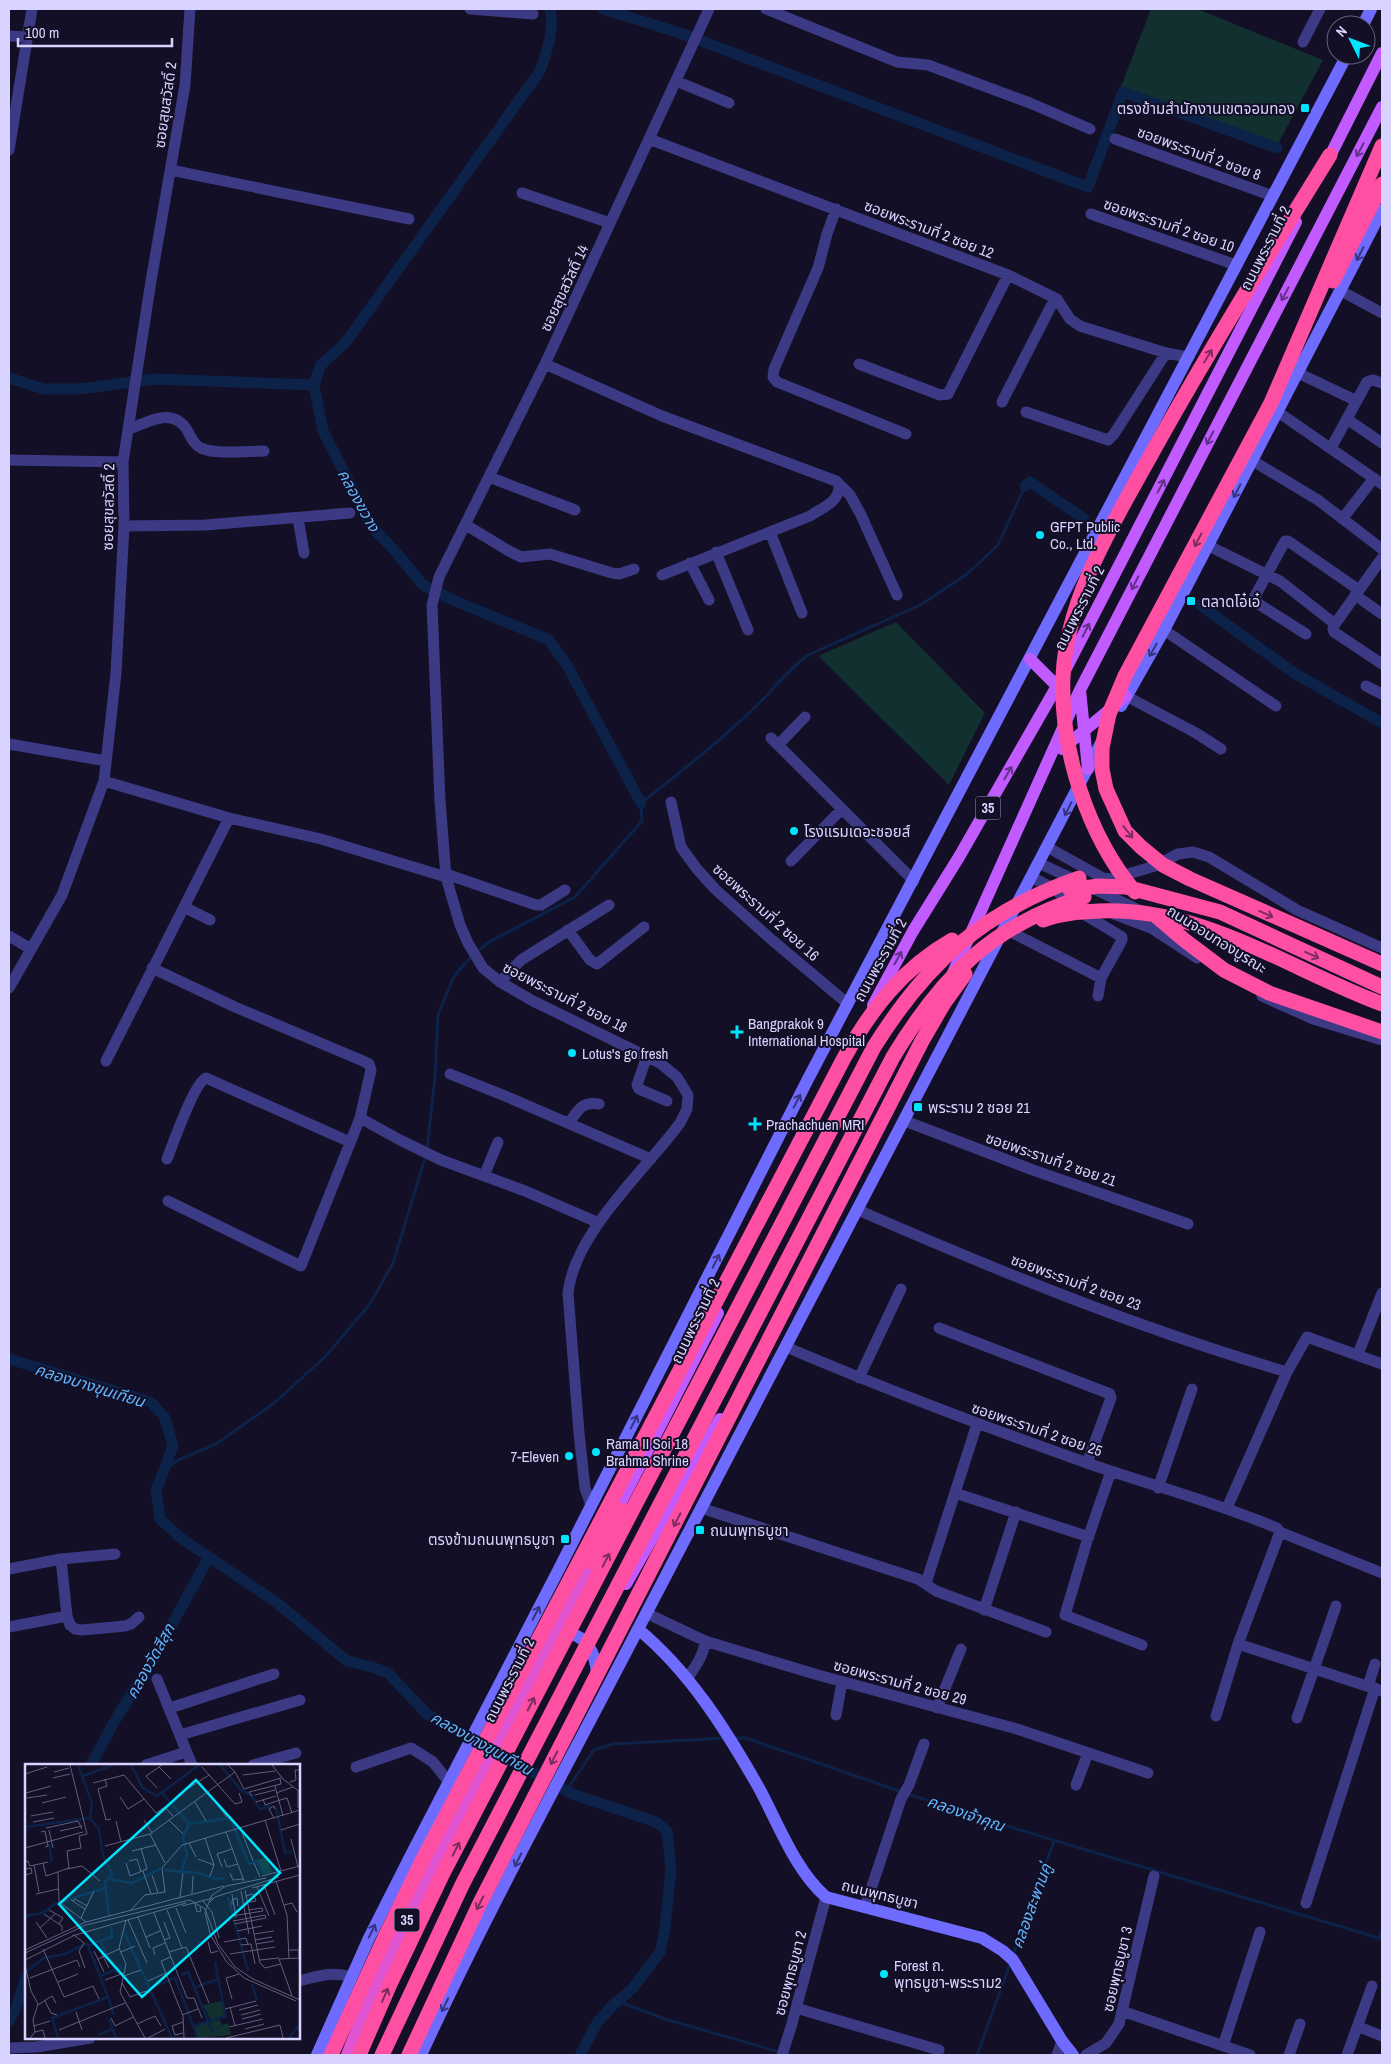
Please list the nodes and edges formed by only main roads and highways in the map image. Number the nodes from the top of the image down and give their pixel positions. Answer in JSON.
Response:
{"nodes":[{"id":1,"x":1382,"y":52,"type":"edge"},
{"id":2,"x":1342,"y":65,"type":"edge"},
{"id":3,"x":1382,"y":107,"type":"edge"},
{"id":4,"x":1382,"y":146,"type":"edge"},
{"id":5,"x":1330,"y":156,"type":"junction"},
{"id":6,"x":1382,"y":184,"type":"edge"},
{"id":7,"x":1382,"y":210,"type":"edge"},
{"id":8,"x":1379,"y":224,"type":"edge"},
{"id":9,"x":1274,"y":408,"type":"junction"},
{"id":10,"x":1030,"y":659,"type":"junction"},
{"id":11,"x":1057,"y":686,"type":"junction"},
{"id":12,"x":1080,"y":690,"type":"junction"},
{"id":13,"x":1126,"y":696,"type":"junction"},
{"id":14,"x":1084,"y":729,"type":"junction"},
{"id":15,"x":1048,"y":761,"type":"junction"},
{"id":16,"x":1088,"y":769,"type":"junction"},
{"id":17,"x":1079,"y":878,"type":"dead end"},
{"id":18,"x":1080,"y":902,"type":"road end"},
{"id":19,"x":1028,"y":918,"type":"junction"},
{"id":20,"x":1005,"y":922,"type":"junction"},
{"id":21,"x":1382,"y":964,"type":"edge"},
{"id":22,"x":1382,"y":987,"type":"edge"},
{"id":23,"x":1382,"y":1004,"type":"edge"},
{"id":24,"x":1382,"y":1032,"type":"edge"},
{"id":25,"x":590,"y":1562,"type":"junction"},
{"id":26,"x":625,"y":1587,"type":"junction"},
{"id":27,"x":638,"y":1628,"type":"junction"},
{"id":28,"x":537,"y":1642,"type":"junction"},
{"id":29,"x":597,"y":1675,"type":"junction"},
{"id":30,"x":336,"y":2054,"type":"edge"},
{"id":31,"x":317,"y":2055,"type":"edge"},
{"id":32,"x":358,"y":2055,"type":"edge"},
{"id":33,"x":382,"y":2055,"type":"edge"},
{"id":34,"x":388,"y":2055,"type":"edge"},
{"id":35,"x":409,"y":2055,"type":"edge"},
{"id":36,"x":421,"y":2055,"type":"edge"},
{"id":37,"x":1073,"y":2055,"type":"edge"}],
"edges":[{"from":1,"to":5,"type":"main road","name":"ถนนพระรามที่ 2","number":"35"},
{"from":2,"to":10,"type":"main road","name":"ถนนพระรามที่ 2","number":"35"},
{"from":3,"to":12,"type":"main road","number":"35","one_way":true},
{"from":4,"to":9,"type":"highway"},
{"from":11,"to":5,"type":"main road","name":"ถนนพระรามที่ 2","number":"35","one_way":true},
{"from":24,"to":5,"type":"highway","one_way":true},
{"from":6,"to":9,"type":"highway"},
{"from":7,"to":8,"type":"main road"},
{"from":8,"to":9,"type":"main road","one_way":true},
{"from":9,"to":13,"type":"main road","one_way":true},
{"from":9,"to":21,"type":"highway","one_way":true},
{"from":10,"to":11,"type":"main road"},
{"from":31,"to":10,"type":"main road","name":"ถนนพระรามที่ 2","number":"35","one_way":true},
{"from":25,"to":11,"type":"main road","name":"ถนนพระรามที่ 2","number":"35","one_way":true},
{"from":12,"to":14,"type":"main road"},
{"from":12,"to":15,"type":"main road","number":"35"},
{"from":13,"to":14,"type":"main road"},
{"from":13,"to":16,"type":"main road"},
{"from":14,"to":15,"type":"main road"},
{"from":14,"to":16,"type":"main road"},
{"from":15,"to":26,"type":"main road","number":"35"},
{"from":16,"to":20,"type":"main road","one_way":true},
{"from":17,"to":20,"type":"highway"},
{"from":18,"to":19,"type":"highway"},
{"from":19,"to":29,"type":"highway","one_way":true},
{"from":19,"to":33,"type":"highway"},
{"from":20,"to":27,"type":"main road"},
{"from":20,"to":28,"type":"highway"},
{"from":32,"to":20,"type":"highway","one_way":true},
{"from":25,"to":22,"type":"highway","one_way":true},
{"from":23,"to":26,"type":"highway"},
{"from":25,"to":30,"type":"highway","name":"ถนนพระรามที่ 2","number":"35"},
{"from":26,"to":34,"type":"highway","number":"35"},
{"from":27,"to":36,"type":"main road","one_way":true},
{"from":27,"to":37,"type":"main road","name":"ถนนพุทธบูชา"},
{"from":28,"to":29,"type":"main road"},
{"from":28,"to":30,"type":"highway"},
{"from":29,"to":35,"type":"highway","one_way":true}]}
